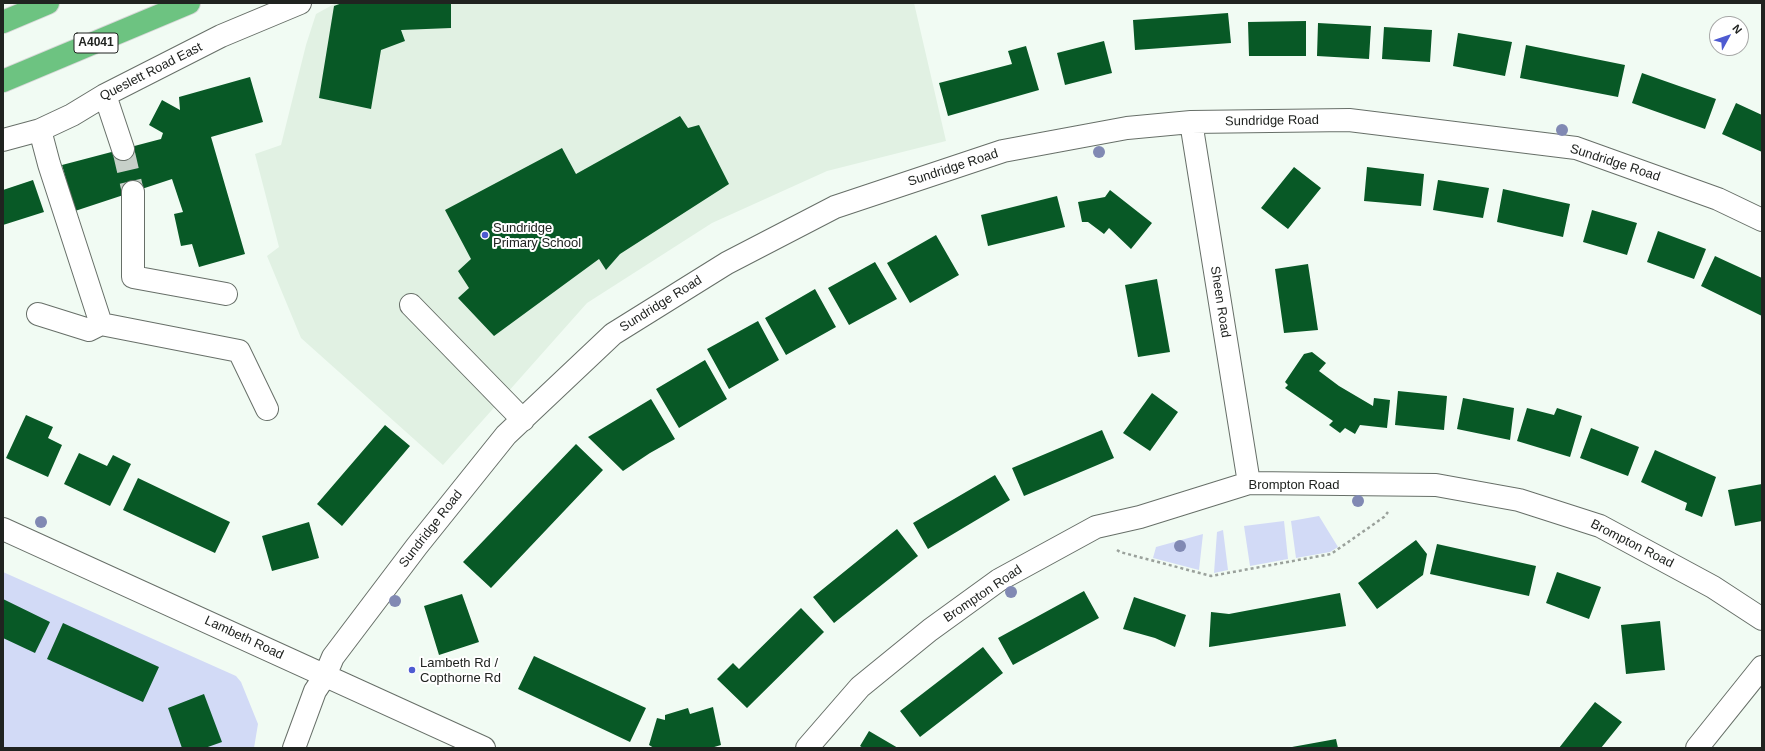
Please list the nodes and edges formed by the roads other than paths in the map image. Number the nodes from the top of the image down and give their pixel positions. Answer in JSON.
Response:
{"nodes":[{"id":1,"x":48,"y":3,"type":"edge"},
{"id":2,"x":189,"y":3,"type":"edge"},
{"id":3,"x":300,"y":3,"type":"edge"},
{"id":4,"x":3,"y":22,"type":"edge"},
{"id":5,"x":3,"y":81,"type":"edge"},
{"id":6,"x":105,"y":95,"type":"junction"},
{"id":7,"x":1191,"y":122,"type":"junction"},
{"id":8,"x":40,"y":130,"type":"junction"},
{"id":9,"x":3,"y":140,"type":"edge"},
{"id":10,"x":123,"y":149,"type":"tunnel mouth"},
{"id":11,"x":133,"y":192,"type":"tunnel mouth"},
{"id":12,"x":1762,"y":220,"type":"edge"},
{"id":13,"x":226,"y":294,"type":"dead end"},
{"id":14,"x":410,"y":305,"type":"dead end"},
{"id":15,"x":38,"y":314,"type":"dead end"},
{"id":16,"x":101,"y":324,"type":"junction"},
{"id":17,"x":267,"y":409,"type":"dead end"},
{"id":18,"x":523,"y":420,"type":"junction"},
{"id":19,"x":1249,"y":483,"type":"junction"},
{"id":20,"x":3,"y":528,"type":"edge"},
{"id":21,"x":1762,"y":619,"type":"edge"},
{"id":22,"x":1762,"y":667,"type":"edge"},
{"id":23,"x":325,"y":676,"type":"junction"},
{"id":24,"x":294,"y":748,"type":"edge"},
{"id":25,"x":484,"y":748,"type":"edge"},
{"id":26,"x":807,"y":748,"type":"edge"},
{"id":27,"x":1697,"y":748,"type":"edge"}],
"edges":[{"from":1,"to":4,"type":"highway"},
{"from":2,"to":5,"type":"highway","number":"A4041"},
{"from":3,"to":6,"type":"street","name":"Queslett Road East"},
{"from":6,"to":8,"type":"street","name":"Queslett Road East"},
{"from":6,"to":10,"type":"street"},
{"from":7,"to":12,"type":"street","name":"Sundridge Road"},
{"from":7,"to":18,"type":"street","name":"Sundridge Road"},
{"from":7,"to":19,"type":"street","name":"Sheen Road"},
{"from":8,"to":9,"type":"street","name":"Queslett Road East"},
{"from":8,"to":16,"type":"street"},
{"from":11,"to":13,"type":"street"},
{"from":14,"to":18,"type":"street"},
{"from":15,"to":16,"type":"street"},
{"from":16,"to":17,"type":"street"},
{"from":18,"to":23,"type":"street","name":"Sundridge Road"},
{"from":19,"to":21,"type":"street","name":"Brompton Road"},
{"from":19,"to":26,"type":"street","name":"Brompton Road"},
{"from":20,"to":23,"type":"street","name":"Lambeth Road"},
{"from":22,"to":27,"type":"street"},
{"from":23,"to":24,"type":"street","name":"Sundridge Road"},
{"from":23,"to":25,"type":"street","name":"Lambeth Road"}]}
